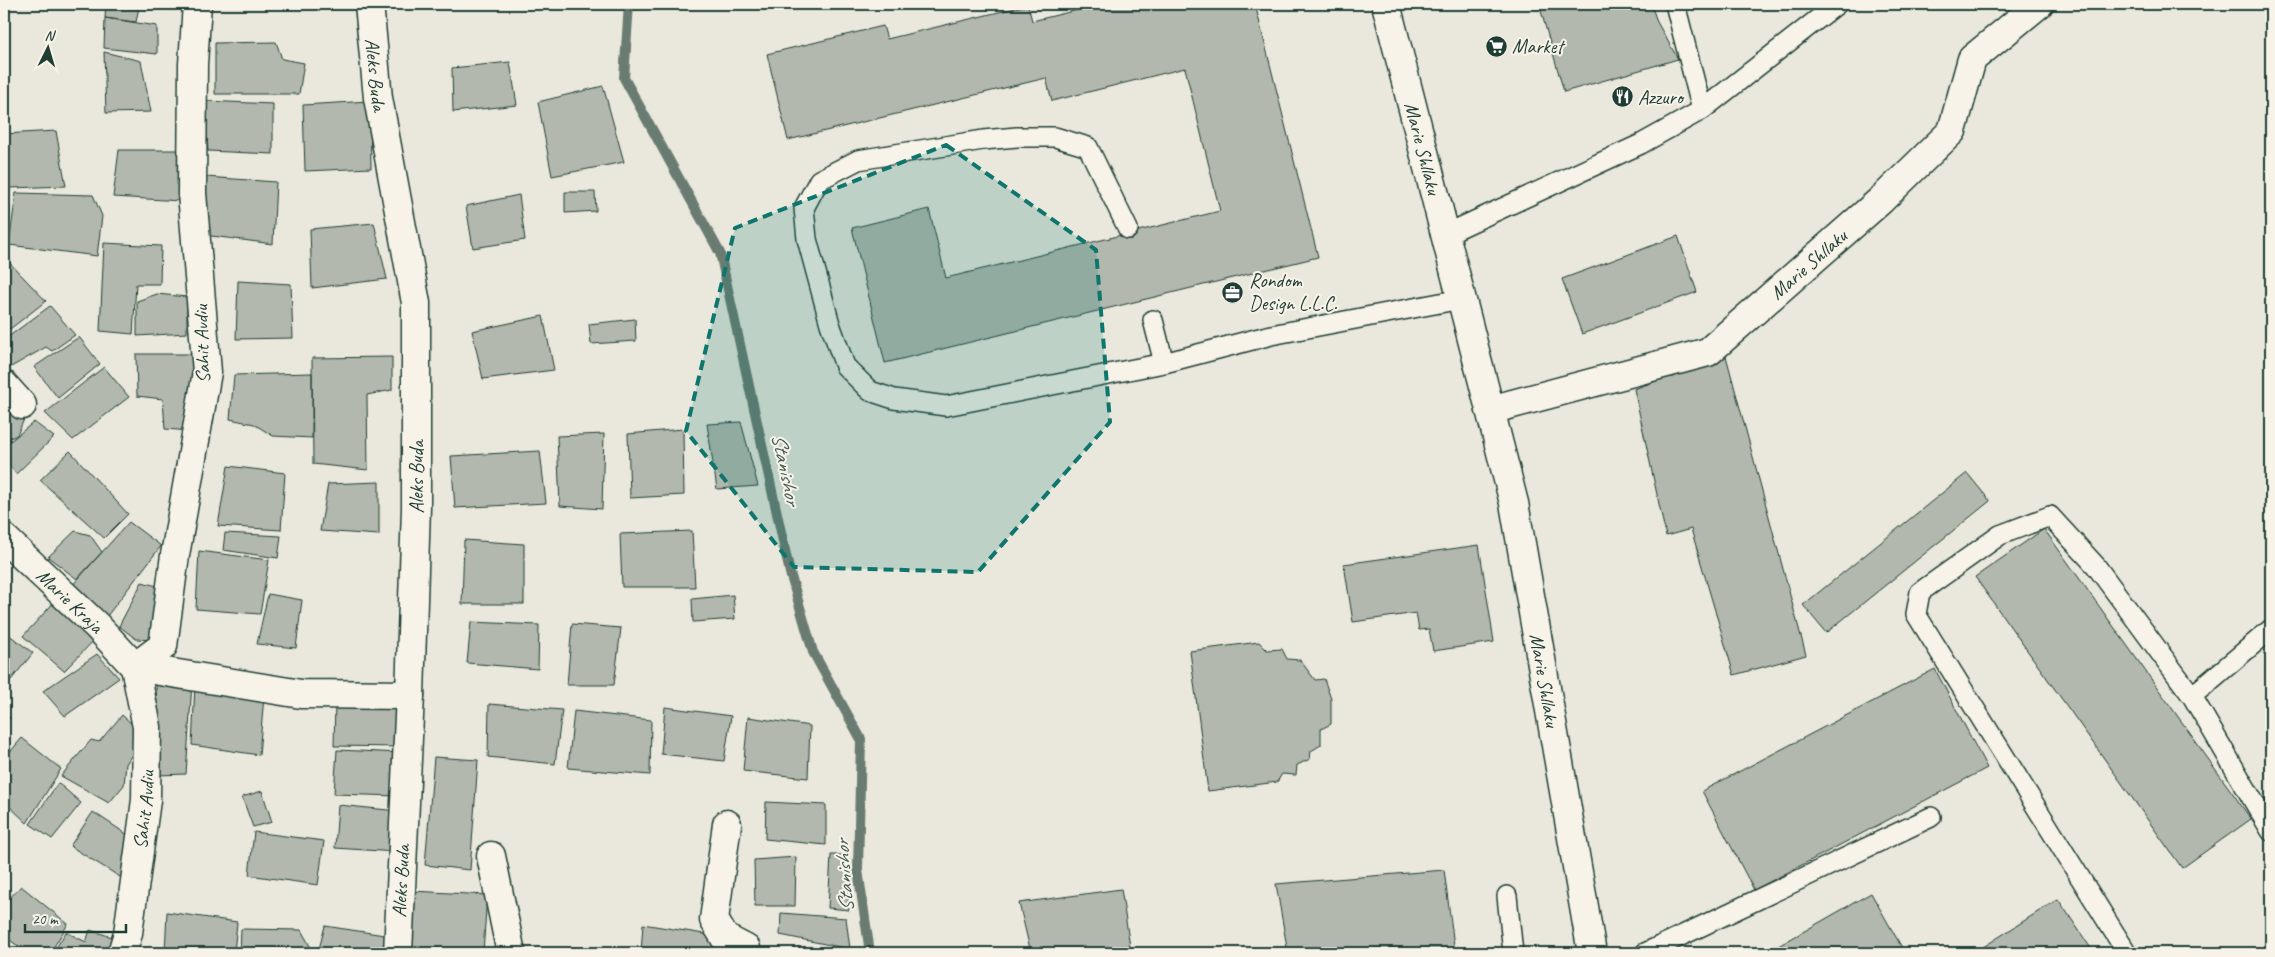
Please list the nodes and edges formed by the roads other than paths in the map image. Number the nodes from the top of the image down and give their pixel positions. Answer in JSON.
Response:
{"nodes":[{"id":1,"x":197,"y":4,"type":"edge"},
{"id":2,"x":369,"y":4,"type":"edge"},
{"id":3,"x":1386,"y":4,"type":"edge"},
{"id":4,"x":1675,"y":4,"type":"edge"},
{"id":5,"x":1837,"y":4,"type":"edge"},
{"id":6,"x":2039,"y":4,"type":"edge"},
{"id":7,"x":1702,"y":110,"type":"junction"},
{"id":8,"x":1128,"y":229,"type":"dead end"},
{"id":9,"x":1444,"y":236,"type":"junction"},
{"id":10,"x":1461,"y":299,"type":"junction"},
{"id":11,"x":1153,"y":320,"type":"dead end"},
{"id":12,"x":1164,"y":363,"type":"junction"},
{"id":13,"x":1490,"y":410,"type":"junction"},
{"id":14,"x":4,"y":538,"type":"edge"},
{"id":15,"x":2271,"y":629,"type":"edge"},
{"id":16,"x":134,"y":667,"type":"junction"},
{"id":17,"x":410,"y":696,"type":"junction"},
{"id":18,"x":2192,"y":696,"type":"junction"},
{"id":19,"x":1931,"y":817,"type":"dead end"},
{"id":20,"x":727,"y":824,"type":"dead end"},
{"id":21,"x":2271,"y":831,"type":"edge"},
{"id":22,"x":491,"y":856,"type":"dead end"},
{"id":23,"x":1507,"y":896,"type":"dead end"},
{"id":24,"x":122,"y":953,"type":"edge"},
{"id":25,"x":398,"y":953,"type":"edge"},
{"id":26,"x":511,"y":953,"type":"edge"},
{"id":27,"x":746,"y":953,"type":"edge"},
{"id":28,"x":1513,"y":953,"type":"edge"},
{"id":29,"x":1592,"y":953,"type":"edge"},
{"id":30,"x":1645,"y":953,"type":"edge"},
{"id":31,"x":2127,"y":953,"type":"edge"}],
"edges":[{"from":1,"to":16,"type":"street","name":"Sahit Avdiu"},
{"from":2,"to":17,"type":"street","name":"Aleks Buda"},
{"from":3,"to":9,"type":"street","name":"Marie Shllaku"},
{"from":4,"to":7,"type":"lane"},
{"from":5,"to":7,"type":"lane"},
{"from":6,"to":13,"type":"street","name":"Marie Shllaku"},
{"from":7,"to":9,"type":"lane"},
{"from":8,"to":12,"type":"lane"},
{"from":9,"to":10,"type":"street","name":"Marie Shllaku"},
{"from":10,"to":12,"type":"lane"},
{"from":10,"to":13,"type":"street","name":"Marie Shllaku"},
{"from":11,"to":12,"type":"lane"},
{"from":13,"to":29,"type":"street","name":"Marie Shllaku"},
{"from":14,"to":16,"type":"street","name":"Marie Kraja"},
{"from":15,"to":18,"type":"lane"},
{"from":16,"to":17,"type":"street"},
{"from":16,"to":24,"type":"street","name":"Sahit Avdiu"},
{"from":17,"to":25,"type":"street","name":"Aleks Buda"},
{"from":18,"to":21,"type":"lane"},
{"from":18,"to":31,"type":"lane"},
{"from":19,"to":30,"type":"lane"},
{"from":20,"to":27,"type":"street"},
{"from":22,"to":26,"type":"street"},
{"from":23,"to":28,"type":"lane"}]}
